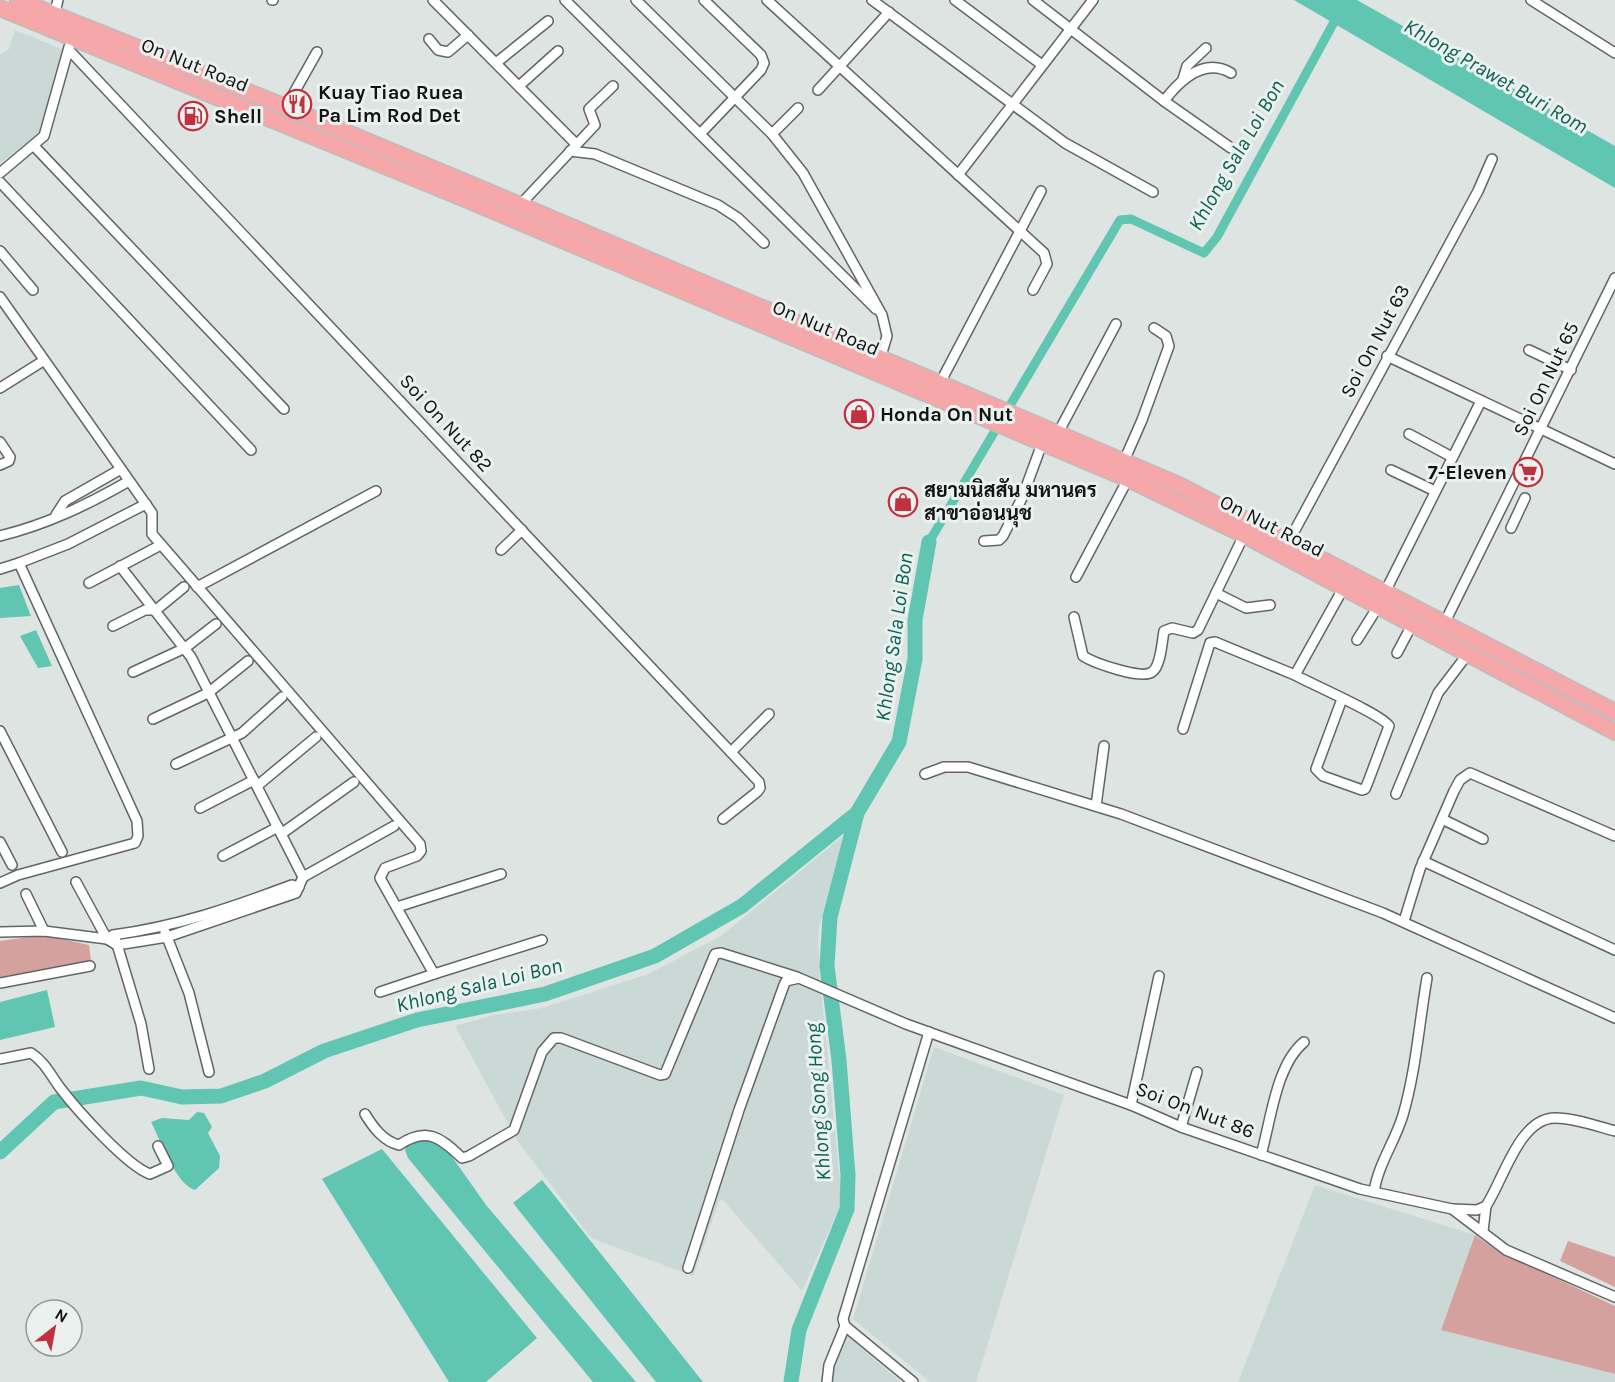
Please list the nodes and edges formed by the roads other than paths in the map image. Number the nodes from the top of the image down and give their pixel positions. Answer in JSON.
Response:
{"nodes":[{"id":1,"x":18,"y":0,"type":"edge"},
{"id":2,"x":58,"y":0,"type":"edge"},
{"id":3,"x":433,"y":0,"type":"edge"},
{"id":4,"x":565,"y":0,"type":"edge"},
{"id":5,"x":636,"y":0,"type":"edge"},
{"id":6,"x":704,"y":0,"type":"edge"},
{"id":7,"x":767,"y":0,"type":"edge"},
{"id":8,"x":872,"y":0,"type":"edge"},
{"id":9,"x":955,"y":0,"type":"edge"},
{"id":10,"x":1033,"y":0,"type":"edge"},
{"id":11,"x":1093,"y":0,"type":"edge"},
{"id":12,"x":1531,"y":0,"type":"edge"},
{"id":13,"x":0,"y":8,"type":"edge"},
{"id":14,"x":889,"y":12,"type":"junction"},
{"id":15,"x":54,"y":16,"type":"junction"},
{"id":16,"x":548,"y":21,"type":"dead end"},
{"id":17,"x":1071,"y":30,"type":"junction"},
{"id":18,"x":468,"y":35,"type":"junction"},
{"id":19,"x":429,"y":39,"type":"dead end"},
{"id":20,"x":70,"y":44,"type":"junction"},
{"id":21,"x":1206,"y":48,"type":"dead end"},
{"id":22,"x":558,"y":51,"type":"dead end"},
{"id":23,"x":317,"y":52,"type":"dead end"},
{"id":24,"x":1615,"y":52,"type":"edge"},
{"id":25,"x":496,"y":63,"type":"junction"},
{"id":26,"x":1042,"y":65,"type":"junction"},
{"id":27,"x":838,"y":67,"type":"junction"},
{"id":28,"x":1231,"y":73,"type":"dead end"},
{"id":29,"x":1184,"y":79,"type":"junction"},
{"id":30,"x":519,"y":86,"type":"junction"},
{"id":31,"x":613,"y":86,"type":"dead end"},
{"id":32,"x":818,"y":90,"type":"dead end"},
{"id":33,"x":735,"y":98,"type":"junction"},
{"id":34,"x":1164,"y":101,"type":"junction"},
{"id":35,"x":1014,"y":103,"type":"junction"},
{"id":36,"x":286,"y":107,"type":"junction"},
{"id":37,"x":798,"y":108,"type":"dead end"},
{"id":38,"x":700,"y":134,"type":"junction"},
{"id":39,"x":772,"y":134,"type":"junction"},
{"id":40,"x":34,"y":146,"type":"junction"},
{"id":41,"x":573,"y":147,"type":"junction"},
{"id":42,"x":1232,"y":148,"type":"dead end"},
{"id":43,"x":1492,"y":159,"type":"dead end"},
{"id":44,"x":0,"y":173,"type":"edge"},
{"id":45,"x":958,"y":175,"type":"junction"},
{"id":46,"x":0,"y":182,"type":"edge"},
{"id":47,"x":472,"y":184,"type":"junction"},
{"id":48,"x":1041,"y":191,"type":"dead end"},
{"id":49,"x":1153,"y":192,"type":"dead end"},
{"id":50,"x":465,"y":199,"type":"junction"},
{"id":51,"x":520,"y":205,"type":"junction"},
{"id":52,"x":1019,"y":231,"type":"junction"},
{"id":53,"x":764,"y":243,"type":"dead end"},
{"id":54,"x":0,"y":251,"type":"edge"},
{"id":55,"x":1615,"y":278,"type":"edge"},
{"id":56,"x":1033,"y":290,"type":"dead end"},
{"id":57,"x":33,"y":291,"type":"dead end"},
{"id":58,"x":0,"y":297,"type":"edge"},
{"id":59,"x":882,"y":315,"type":"junction"},
{"id":60,"x":1116,"y":324,"type":"dead end"},
{"id":61,"x":1154,"y":328,"type":"dead end"},
{"id":62,"x":1529,"y":350,"type":"dead end"},
{"id":63,"x":1387,"y":356,"type":"junction"},
{"id":64,"x":880,"y":358,"type":"junction"},
{"id":65,"x":43,"y":361,"type":"junction"},
{"id":66,"x":1571,"y":370,"type":"junction"},
{"id":67,"x":940,"y":383,"type":"junction"},
{"id":68,"x":0,"y":388,"type":"edge"},
{"id":69,"x":1481,"y":401,"type":"junction"},
{"id":70,"x":284,"y":410,"type":"dead end"},
{"id":71,"x":1024,"y":426,"type":"junction"},
{"id":72,"x":1541,"y":429,"type":"junction"},
{"id":73,"x":1058,"y":433,"type":"junction"},
{"id":74,"x":1409,"y":434,"type":"dead end"},
{"id":75,"x":1043,"y":441,"type":"junction"},
{"id":76,"x":0,"y":442,"type":"edge"},
{"id":77,"x":252,"y":450,"type":"dead end"},
{"id":78,"x":1452,"y":457,"type":"junction"},
{"id":79,"x":1124,"y":461,"type":"junction"},
{"id":80,"x":1615,"y":464,"type":"edge"},
{"id":81,"x":0,"y":465,"type":"edge"},
{"id":82,"x":121,"y":469,"type":"junction"},
{"id":83,"x":1391,"y":470,"type":"dead end"},
{"id":84,"x":1128,"y":479,"type":"junction"},
{"id":85,"x":129,"y":481,"type":"junction"},
{"id":86,"x":376,"y":491,"type":"dead end"},
{"id":87,"x":1435,"y":491,"type":"junction"},
{"id":88,"x":1525,"y":498,"type":"dead end"},
{"id":89,"x":146,"y":504,"type":"junction"},
{"id":90,"x":1502,"y":507,"type":"junction"},
{"id":91,"x":1517,"y":514,"type":"junction"},
{"id":92,"x":56,"y":515,"type":"junction"},
{"id":93,"x":1511,"y":528,"type":"dead end"},
{"id":94,"x":522,"y":530,"type":"junction"},
{"id":95,"x":1244,"y":535,"type":"junction"},
{"id":96,"x":0,"y":536,"type":"edge"},
{"id":97,"x":984,"y":541,"type":"dead end"},
{"id":98,"x":1289,"y":541,"type":"junction"},
{"id":99,"x":157,"y":547,"type":"dead end"},
{"id":100,"x":501,"y":550,"type":"dead end"},
{"id":101,"x":19,"y":563,"type":"junction"},
{"id":102,"x":120,"y":566,"type":"junction"},
{"id":103,"x":0,"y":569,"type":"edge"},
{"id":104,"x":1076,"y":577,"type":"dead end"},
{"id":105,"x":89,"y":583,"type":"dead end"},
{"id":106,"x":184,"y":587,"type":"dead end"},
{"id":107,"x":197,"y":587,"type":"junction"},
{"id":108,"x":1344,"y":587,"type":"junction"},
{"id":109,"x":1216,"y":593,"type":"junction"},
{"id":110,"x":1382,"y":599,"type":"junction"},
{"id":111,"x":1270,"y":606,"type":"dead end"},
{"id":112,"x":156,"y":610,"type":"junction"},
{"id":113,"x":1074,"y":617,"type":"dead end"},
{"id":114,"x":1413,"y":623,"type":"junction"},
{"id":115,"x":216,"y":624,"type":"dead end"},
{"id":116,"x":113,"y":626,"type":"dead end"},
{"id":117,"x":1440,"y":631,"type":"junction"},
{"id":118,"x":1356,"y":640,"type":"dead end"},
{"id":119,"x":185,"y":648,"type":"junction"},
{"id":120,"x":1397,"y":652,"type":"dead end"},
{"id":121,"x":1467,"y":656,"type":"junction"},
{"id":122,"x":248,"y":661,"type":"dead end"},
{"id":123,"x":133,"y":672,"type":"dead end"},
{"id":124,"x":1295,"y":675,"type":"junction"},
{"id":125,"x":208,"y":693,"type":"junction"},
{"id":126,"x":282,"y":698,"type":"dead end"},
{"id":127,"x":1342,"y":699,"type":"junction"},
{"id":128,"x":1613,"y":711,"type":"edge"},
{"id":129,"x":769,"y":714,"type":"dead end"},
{"id":130,"x":153,"y":719,"type":"dead end"},
{"id":131,"x":1183,"y":729,"type":"dead end"},
{"id":132,"x":1609,"y":729,"type":"edge"},
{"id":133,"x":0,"y":731,"type":"edge"},
{"id":134,"x":231,"y":737,"type":"junction"},
{"id":135,"x":316,"y":737,"type":"dead end"},
{"id":136,"x":1104,"y":746,"type":"dead end"},
{"id":137,"x":731,"y":752,"type":"junction"},
{"id":138,"x":176,"y":764,"type":"dead end"},
{"id":139,"x":925,"y":774,"type":"dead end"},
{"id":140,"x":354,"y":782,"type":"dead end"},
{"id":141,"x":256,"y":783,"type":"junction"},
{"id":142,"x":1396,"y":794,"type":"dead end"},
{"id":143,"x":1096,"y":806,"type":"junction"},
{"id":144,"x":200,"y":808,"type":"dead end"},
{"id":145,"x":723,"y":819,"type":"dead end"},
{"id":146,"x":1442,"y":819,"type":"junction"},
{"id":147,"x":394,"y":826,"type":"dead end"},
{"id":148,"x":279,"y":830,"type":"junction"},
{"id":149,"x":1615,"y":836,"type":"edge"},
{"id":150,"x":1484,"y":839,"type":"dead end"},
{"id":151,"x":0,"y":842,"type":"edge"},
{"id":152,"x":62,"y":852,"type":"dead end"},
{"id":153,"x":223,"y":856,"type":"dead end"},
{"id":154,"x":1423,"y":861,"type":"junction"},
{"id":155,"x":12,"y":865,"type":"dead end"},
{"id":156,"x":501,"y":874,"type":"dead end"},
{"id":157,"x":303,"y":877,"type":"junction"},
{"id":158,"x":76,"y":882,"type":"dead end"},
{"id":159,"x":0,"y":883,"type":"edge"},
{"id":160,"x":26,"y":894,"type":"dead end"},
{"id":161,"x":398,"y":907,"type":"junction"},
{"id":162,"x":1404,"y":921,"type":"junction"},
{"id":163,"x":1,"y":929,"type":"edge"},
{"id":164,"x":44,"y":931,"type":"junction"},
{"id":165,"x":165,"y":933,"type":"junction"},
{"id":166,"x":110,"y":937,"type":"junction"},
{"id":167,"x":542,"y":940,"type":"dead end"},
{"id":168,"x":117,"y":945,"type":"junction"},
{"id":169,"x":1615,"y":950,"type":"edge"},
{"id":170,"x":90,"y":966,"type":"dead end"},
{"id":171,"x":434,"y":974,"type":"junction"},
{"id":172,"x":1159,"y":976,"type":"dead end"},
{"id":173,"x":799,"y":978,"type":"junction"},
{"id":174,"x":1427,"y":978,"type":"dead end"},
{"id":175,"x":0,"y":983,"type":"edge"},
{"id":176,"x":380,"y":992,"type":"dead end"},
{"id":177,"x":1615,"y":1018,"type":"edge"},
{"id":178,"x":929,"y":1032,"type":"junction"},
{"id":179,"x":1304,"y":1042,"type":"dead end"},
{"id":180,"x":0,"y":1059,"type":"edge"},
{"id":181,"x":149,"y":1070,"type":"dead end"},
{"id":182,"x":209,"y":1072,"type":"dead end"},
{"id":183,"x":1197,"y":1072,"type":"dead end"},
{"id":184,"x":1131,"y":1105,"type":"junction"},
{"id":185,"x":365,"y":1113,"type":"dead end"},
{"id":186,"x":1181,"y":1127,"type":"junction"},
{"id":187,"x":1615,"y":1131,"type":"edge"},
{"id":188,"x":158,"y":1146,"type":"dead end"},
{"id":189,"x":1261,"y":1155,"type":"junction"},
{"id":190,"x":1374,"y":1192,"type":"junction"},
{"id":191,"x":1486,"y":1206,"type":"junction"},
{"id":192,"x":1452,"y":1209,"type":"junction"},
{"id":193,"x":1483,"y":1231,"type":"junction"},
{"id":194,"x":688,"y":1268,"type":"dead end"},
{"id":195,"x":1615,"y":1297,"type":"edge"},
{"id":196,"x":845,"y":1326,"type":"junction"},
{"id":197,"x":827,"y":1382,"type":"edge"},
{"id":198,"x":913,"y":1382,"type":"edge"}],
"edges":[{"from":1,"to":15,"type":"main road","name":"On Nut Road"},
{"from":2,"to":15,"type":"street"},
{"from":3,"to":18,"type":"street"},
{"from":4,"to":38,"type":"street"},
{"from":5,"to":33,"type":"street"},
{"from":6,"to":33,"type":"street"},
{"from":7,"to":27,"type":"street"},
{"from":8,"to":14,"type":"street"},
{"from":9,"to":26,"type":"street"},
{"from":10,"to":17,"type":"street"},
{"from":11,"to":17,"type":"street"},
{"from":12,"to":24,"type":"street"},
{"from":13,"to":20,"type":"main road","name":"On Nut Road"},
{"from":14,"to":27,"type":"street"},
{"from":14,"to":35,"type":"street"},
{"from":15,"to":36,"type":"main road","name":"On Nut Road"},
{"from":16,"to":25,"type":"street"},
{"from":17,"to":26,"type":"street"},
{"from":17,"to":34,"type":"street"},
{"from":18,"to":19,"type":"street"},
{"from":18,"to":25,"type":"street"},
{"from":20,"to":40,"type":"street"},
{"from":20,"to":50,"type":"main road","name":"On Nut Road"},
{"from":20,"to":94,"type":"street","name":"Soi On Nut 82"},
{"from":21,"to":29,"type":"street"},
{"from":22,"to":30,"type":"street"},
{"from":23,"to":36,"type":"street"},
{"from":25,"to":30,"type":"street"},
{"from":26,"to":35,"type":"street"},
{"from":27,"to":32,"type":"street"},
{"from":27,"to":45,"type":"street"},
{"from":28,"to":29,"type":"street"},
{"from":29,"to":34,"type":"street"},
{"from":30,"to":41,"type":"street"},
{"from":31,"to":41,"type":"street"},
{"from":33,"to":38,"type":"street"},
{"from":33,"to":39,"type":"street"},
{"from":34,"to":42,"type":"street"},
{"from":35,"to":45,"type":"street"},
{"from":35,"to":49,"type":"street"},
{"from":36,"to":47,"type":"main road","name":"On Nut Road"},
{"from":37,"to":39,"type":"street"},
{"from":38,"to":59,"type":"street"},
{"from":39,"to":59,"type":"street"},
{"from":40,"to":44,"type":"street"},
{"from":40,"to":70,"type":"street"},
{"from":41,"to":51,"type":"street"},
{"from":41,"to":53,"type":"street"},
{"from":43,"to":63,"type":"street","name":"Soi On Nut 63"},
{"from":45,"to":52,"type":"street"},
{"from":46,"to":77,"type":"street"},
{"from":47,"to":50,"type":"main road"},
{"from":47,"to":51,"type":"main road","name":"On Nut Road"},
{"from":48,"to":52,"type":"street"},
{"from":50,"to":71,"type":"main road","name":"On Nut Road"},
{"from":51,"to":64,"type":"main road","name":"On Nut Road"},
{"from":52,"to":56,"type":"street"},
{"from":52,"to":67,"type":"street"},
{"from":54,"to":57,"type":"street"},
{"from":55,"to":66,"type":"street","name":"Soi On Nut 65"},
{"from":58,"to":65,"type":"street"},
{"from":59,"to":64,"type":"street"},
{"from":60,"to":73,"type":"street"},
{"from":61,"to":79,"type":"street"},
{"from":62,"to":66,"type":"street"},
{"from":63,"to":69,"type":"street"},
{"from":63,"to":98,"type":"street","name":"Soi On Nut 63"},
{"from":64,"to":67,"type":"main road","name":"On Nut Road"},
{"from":65,"to":68,"type":"street"},
{"from":65,"to":82,"type":"street"},
{"from":66,"to":72,"type":"street","name":"Soi On Nut 65"},
{"from":67,"to":71,"type":"main road","name":"On Nut Road"},
{"from":69,"to":72,"type":"street"},
{"from":69,"to":78,"type":"street"},
{"from":71,"to":73,"type":"main road","name":"On Nut Road"},
{"from":71,"to":75,"type":"main road","name":"On Nut Road"},
{"from":72,"to":80,"type":"street"},
{"from":72,"to":90,"type":"street","name":"Soi On Nut 65"},
{"from":73,"to":79,"type":"main road","name":"On Nut Road"},
{"from":74,"to":78,"type":"street"},
{"from":75,"to":84,"type":"main road","name":"On Nut Road"},
{"from":75,"to":97,"type":"street"},
{"from":76,"to":81,"type":"street"},
{"from":78,"to":87,"type":"street"},
{"from":79,"to":98,"type":"main road","name":"On Nut Road"},
{"from":82,"to":85,"type":"street"},
{"from":82,"to":92,"type":"street"},
{"from":83,"to":87,"type":"street"},
{"from":84,"to":95,"type":"main road","name":"On Nut Road"},
{"from":84,"to":104,"type":"street"},
{"from":85,"to":89,"type":"street"},
{"from":85,"to":92,"type":"street"},
{"from":86,"to":107,"type":"street"},
{"from":87,"to":110,"type":"street"},
{"from":88,"to":91,"type":"street"},
{"from":89,"to":101,"type":"street"},
{"from":89,"to":107,"type":"street"},
{"from":90,"to":91,"type":"street"},
{"from":90,"to":117,"type":"street","name":"Soi On Nut 65"},
{"from":91,"to":93,"type":"street"},
{"from":92,"to":96,"type":"street"},
{"from":94,"to":100,"type":"street"},
{"from":94,"to":137,"type":"street","name":"Soi On Nut 82"},
{"from":95,"to":108,"type":"main road","name":"On Nut Road"},
{"from":95,"to":109,"type":"street"},
{"from":98,"to":110,"type":"main road","name":"On Nut Road"},
{"from":99,"to":102,"type":"street"},
{"from":101,"to":103,"type":"street"},
{"from":101,"to":159,"type":"street"},
{"from":102,"to":105,"type":"street"},
{"from":102,"to":112,"type":"street"},
{"from":106,"to":112,"type":"street"},
{"from":107,"to":161,"type":"street"},
{"from":108,"to":110,"type":"main road","name":"On Nut Road"},
{"from":108,"to":124,"type":"street"},
{"from":109,"to":111,"type":"street"},
{"from":109,"to":113,"type":"street"},
{"from":110,"to":114,"type":"main road","name":"On Nut Road"},
{"from":110,"to":117,"type":"main road","name":"On Nut Road"},
{"from":110,"to":118,"type":"street"},
{"from":112,"to":116,"type":"street"},
{"from":112,"to":119,"type":"street"},
{"from":114,"to":117,"type":"main road","name":"On Nut Road"},
{"from":114,"to":120,"type":"street"},
{"from":115,"to":119,"type":"street"},
{"from":117,"to":121,"type":"main road","name":"On Nut Road"},
{"from":117,"to":128,"type":"main road","name":"On Nut Road"},
{"from":119,"to":123,"type":"street"},
{"from":119,"to":125,"type":"street"},
{"from":121,"to":132,"type":"main road","name":"On Nut Road"},
{"from":121,"to":142,"type":"street"},
{"from":122,"to":125,"type":"street"},
{"from":124,"to":127,"type":"street"},
{"from":124,"to":131,"type":"street"},
{"from":125,"to":130,"type":"street"},
{"from":125,"to":134,"type":"street"},
{"from":126,"to":134,"type":"street"},
{"from":127,"to":127,"type":"street"},
{"from":128,"to":132,"type":"main road"},
{"from":129,"to":137,"type":"street"},
{"from":133,"to":152,"type":"street"},
{"from":134,"to":138,"type":"street"},
{"from":134,"to":141,"type":"street"},
{"from":135,"to":141,"type":"street"},
{"from":136,"to":143,"type":"street"},
{"from":137,"to":145,"type":"street","name":"Soi On Nut 82"},
{"from":139,"to":143,"type":"street"},
{"from":140,"to":148,"type":"street"},
{"from":141,"to":144,"type":"street"},
{"from":141,"to":148,"type":"street"},
{"from":143,"to":162,"type":"street"},
{"from":146,"to":149,"type":"street"},
{"from":146,"to":150,"type":"street"},
{"from":146,"to":154,"type":"street"},
{"from":147,"to":157,"type":"street"},
{"from":148,"to":153,"type":"street"},
{"from":148,"to":157,"type":"street"},
{"from":151,"to":155,"type":"street"},
{"from":154,"to":162,"type":"street"},
{"from":154,"to":169,"type":"street"},
{"from":156,"to":161,"type":"street"},
{"from":157,"to":165,"type":"street"},
{"from":158,"to":166,"type":"street"},
{"from":160,"to":164,"type":"street"},
{"from":161,"to":171,"type":"street"},
{"from":162,"to":177,"type":"street"},
{"from":163,"to":164,"type":"street"},
{"from":164,"to":166,"type":"street"},
{"from":165,"to":166,"type":"street"},
{"from":165,"to":168,"type":"street"},
{"from":165,"to":182,"type":"street"},
{"from":166,"to":168,"type":"street"},
{"from":167,"to":171,"type":"street"},
{"from":168,"to":181,"type":"street"},
{"from":170,"to":175,"type":"street"},
{"from":171,"to":176,"type":"street"},
{"from":172,"to":184,"type":"street"},
{"from":173,"to":178,"type":"street","name":"Soi On Nut 86"},
{"from":173,"to":185,"type":"street","name":"Soi On Nut 86"},
{"from":173,"to":194,"type":"street"},
{"from":174,"to":190,"type":"street"},
{"from":178,"to":184,"type":"street","name":"Soi On Nut 86"},
{"from":178,"to":196,"type":"street"},
{"from":179,"to":189,"type":"street"},
{"from":180,"to":188,"type":"street"},
{"from":183,"to":186,"type":"street"},
{"from":184,"to":186,"type":"street","name":"Soi On Nut 86"},
{"from":186,"to":189,"type":"street","name":"Soi On Nut 86"},
{"from":187,"to":191,"type":"street"},
{"from":189,"to":190,"type":"street","name":"Soi On Nut 86"},
{"from":190,"to":192,"type":"street","name":"Soi On Nut 86"},
{"from":191,"to":192,"type":"street","name":"Soi On Nut 86"},
{"from":191,"to":193,"type":"street"},
{"from":192,"to":193,"type":"street","name":"Soi On Nut 86"},
{"from":193,"to":195,"type":"street","name":"Soi On Nut 86"},
{"from":196,"to":197,"type":"street"},
{"from":196,"to":198,"type":"street"}]}
